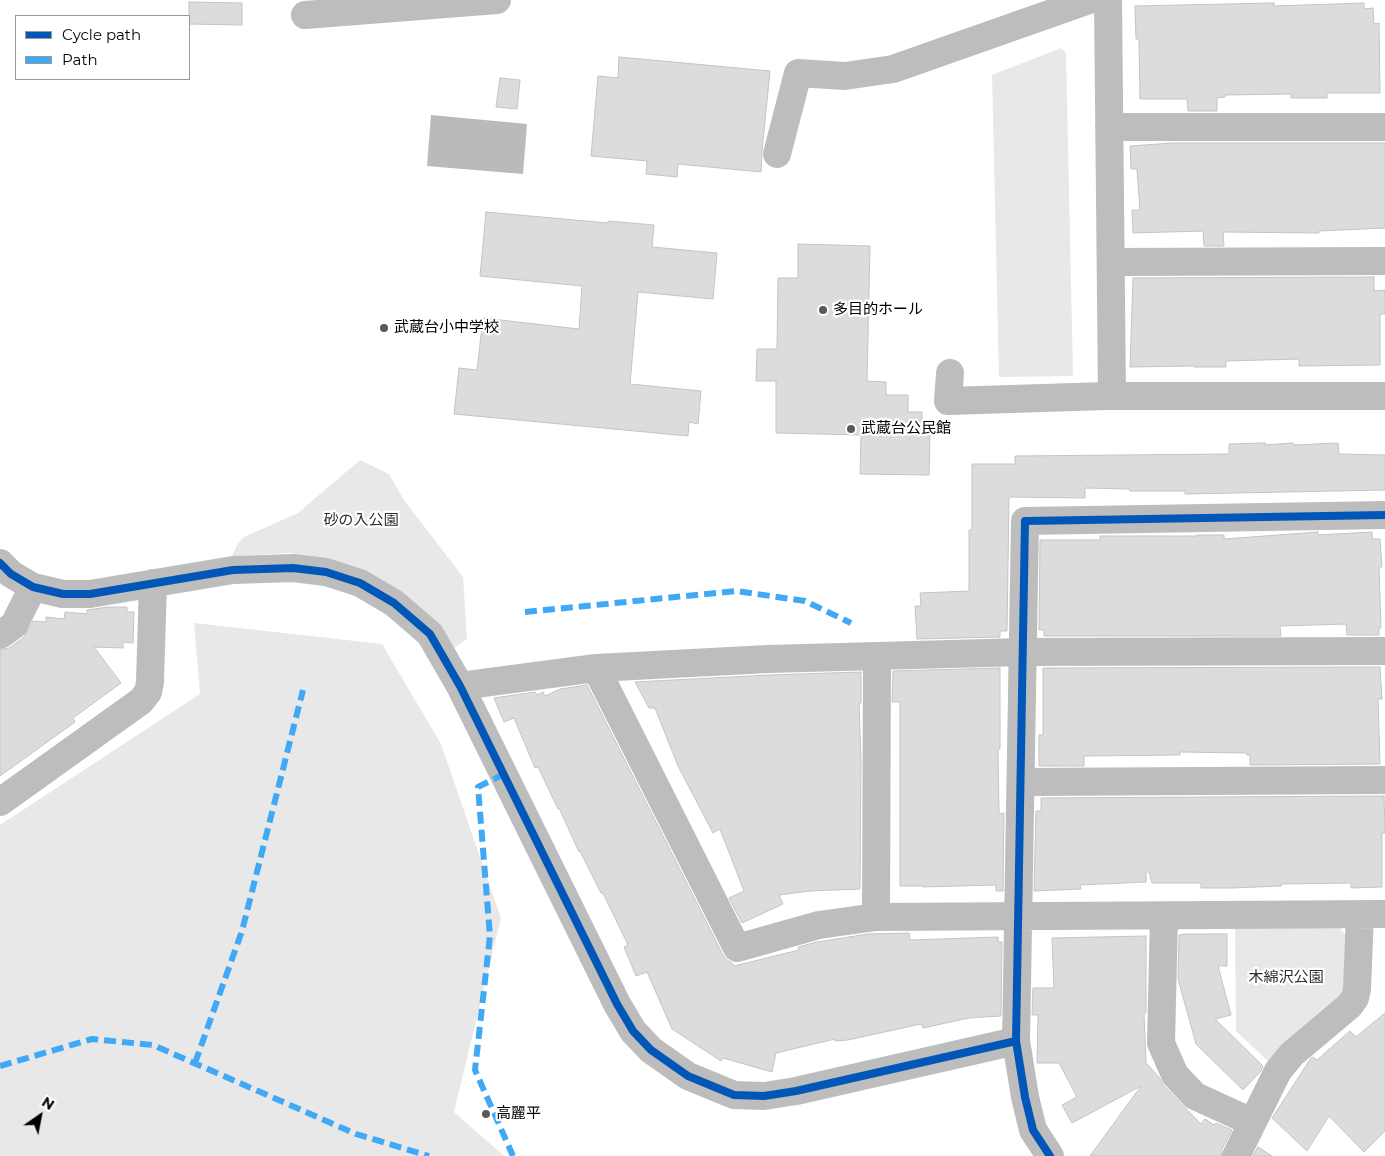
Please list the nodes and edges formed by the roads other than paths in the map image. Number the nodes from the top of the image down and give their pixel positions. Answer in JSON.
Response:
{"nodes":[{"id":1,"x":498,"y":0,"type":"edge"},
{"id":2,"x":1089,"y":0,"type":"edge"},
{"id":3,"x":1108,"y":0,"type":"edge"},
{"id":4,"x":305,"y":15,"type":"dead end"},
{"id":5,"x":1109,"y":126,"type":"junction"},
{"id":6,"x":1385,"y":127,"type":"edge"},
{"id":7,"x":778,"y":154,"type":"dead end"},
{"id":8,"x":1385,"y":261,"type":"edge"},
{"id":9,"x":1111,"y":262,"type":"junction"},
{"id":10,"x":950,"y":373,"type":"dead end"},
{"id":11,"x":1112,"y":396,"type":"junction"},
{"id":12,"x":1385,"y":396,"type":"edge"},
{"id":13,"x":1385,"y":515,"type":"edge"},
{"id":14,"x":0,"y":563,"type":"edge"},
{"id":15,"x":153,"y":583,"type":"junction"},
{"id":16,"x":33,"y":587,"type":"junction"},
{"id":17,"x":0,"y":635,"type":"edge"},
{"id":18,"x":1385,"y":651,"type":"edge"},
{"id":19,"x":1023,"y":652,"type":"junction"},
{"id":20,"x":877,"y":656,"type":"junction"},
{"id":21,"x":596,"y":668,"type":"junction"},
{"id":22,"x":460,"y":686,"type":"junction"},
{"id":23,"x":1385,"y":780,"type":"edge"},
{"id":24,"x":1021,"y":782,"type":"junction"},
{"id":25,"x":0,"y":802,"type":"edge"},
{"id":26,"x":1372,"y":914,"type":"edge"},
{"id":27,"x":1019,"y":916,"type":"junction"},
{"id":28,"x":1164,"y":916,"type":"junction"},
{"id":29,"x":876,"y":917,"type":"junction"},
{"id":30,"x":1016,"y":1041,"type":"junction"},
{"id":31,"x":1252,"y":1122,"type":"junction"},
{"id":32,"x":1050,"y":1156,"type":"edge"},
{"id":33,"x":1236,"y":1156,"type":"edge"}],
"edges":[{"from":1,"to":4,"type":"street"},
{"from":2,"to":7,"type":"street"},
{"from":3,"to":5,"type":"street"},
{"from":5,"to":6,"type":"street"},
{"from":5,"to":9,"type":"street"},
{"from":8,"to":9,"type":"street"},
{"from":9,"to":11,"type":"street"},
{"from":10,"to":11,"type":"street"},
{"from":11,"to":12,"type":"street"},
{"from":13,"to":19,"type":"street"},
{"from":14,"to":16,"type":"street"},
{"from":15,"to":16,"type":"street"},
{"from":15,"to":22,"type":"street"},
{"from":15,"to":25,"type":"street"},
{"from":16,"to":17,"type":"street"},
{"from":18,"to":19,"type":"street"},
{"from":19,"to":20,"type":"street"},
{"from":19,"to":24,"type":"street"},
{"from":20,"to":21,"type":"street"},
{"from":20,"to":29,"type":"street"},
{"from":21,"to":22,"type":"street"},
{"from":21,"to":29,"type":"street"},
{"from":22,"to":30,"type":"street"},
{"from":23,"to":24,"type":"street"},
{"from":24,"to":27,"type":"street"},
{"from":26,"to":28,"type":"street"},
{"from":26,"to":31,"type":"street"},
{"from":27,"to":28,"type":"street"},
{"from":27,"to":29,"type":"street"},
{"from":27,"to":30,"type":"street"},
{"from":28,"to":31,"type":"street"},
{"from":30,"to":32,"type":"street"},
{"from":31,"to":33,"type":"street"}]}
